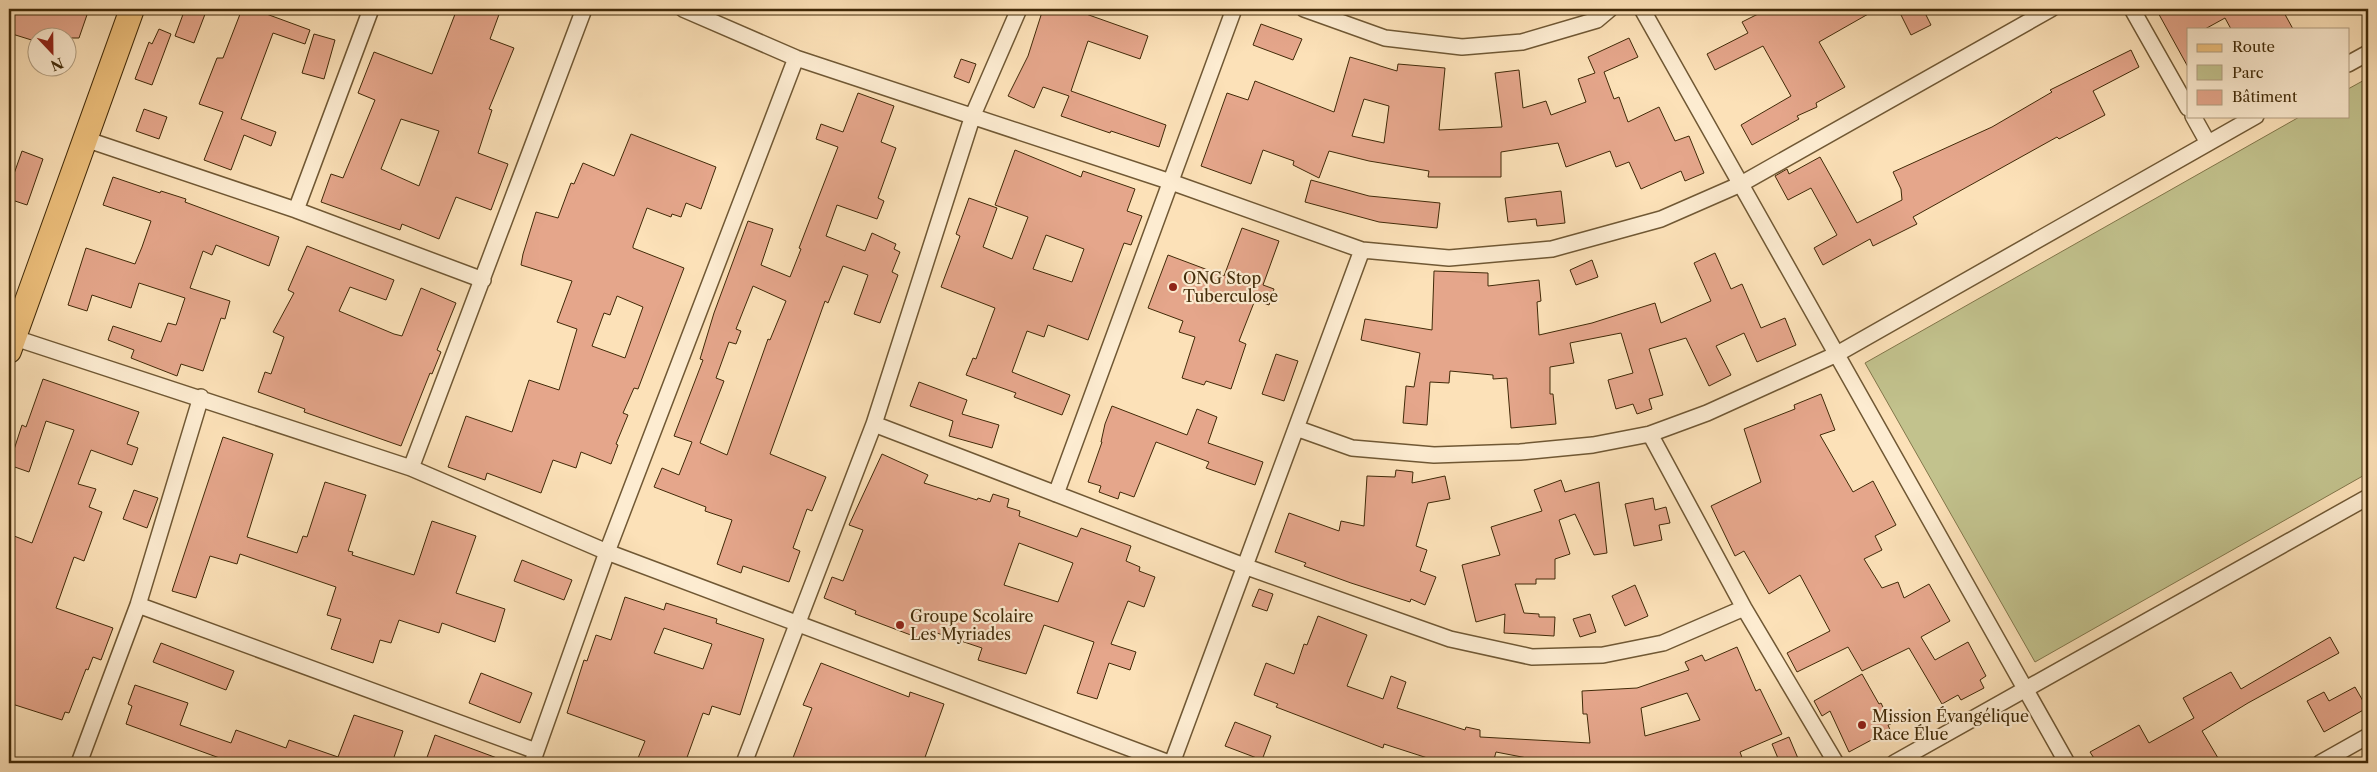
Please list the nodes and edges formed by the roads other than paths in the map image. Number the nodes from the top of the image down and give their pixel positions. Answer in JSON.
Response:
{"nodes":[{"id":1,"x":132,"y":9,"type":"edge"},
{"id":2,"x":371,"y":9,"type":"edge"},
{"id":3,"x":584,"y":9,"type":"edge"},
{"id":4,"x":683,"y":9,"type":"edge"},
{"id":5,"x":1019,"y":9,"type":"edge"},
{"id":6,"x":1234,"y":9,"type":"edge"},
{"id":7,"x":1304,"y":9,"type":"edge"},
{"id":8,"x":1610,"y":9,"type":"edge"},
{"id":9,"x":1642,"y":9,"type":"edge"},
{"id":10,"x":2051,"y":9,"type":"edge"},
{"id":11,"x":2132,"y":9,"type":"edge"},
{"id":12,"x":2368,"y":53,"type":"edge"},
{"id":13,"x":796,"y":58,"type":"junction"},
{"id":14,"x":2350,"y":63,"type":"edge"},
{"id":15,"x":2187,"y":106,"type":"edge"},
{"id":16,"x":974,"y":115,"type":"junction"},
{"id":17,"x":2194,"y":118,"type":"edge"},
{"id":18,"x":2252,"y":118,"type":"edge"},
{"id":19,"x":85,"y":139,"type":"junction"},
{"id":20,"x":2208,"y":143,"type":"junction"},
{"id":21,"x":1171,"y":182,"type":"junction"},
{"id":22,"x":1741,"y":184,"type":"junction"},
{"id":23,"x":296,"y":210,"type":"junction"},
{"id":24,"x":1362,"y":250,"type":"junction"},
{"id":25,"x":482,"y":280,"type":"junction"},
{"id":26,"x":10,"y":341,"type":"edge"},
{"id":27,"x":1837,"y":354,"type":"junction"},
{"id":28,"x":201,"y":397,"type":"junction"},
{"id":29,"x":874,"y":424,"type":"junction"},
{"id":30,"x":1296,"y":428,"type":"junction"},
{"id":31,"x":1650,"y":434,"type":"junction"},
{"id":32,"x":411,"y":468,"type":"junction"},
{"id":33,"x":1056,"y":494,"type":"junction"},
{"id":34,"x":2368,"y":497,"type":"edge"},
{"id":35,"x":607,"y":552,"type":"junction"},
{"id":36,"x":1244,"y":566,"type":"junction"},
{"id":37,"x":138,"y":605,"type":"junction"},
{"id":38,"x":1744,"y":608,"type":"junction"},
{"id":39,"x":797,"y":624,"type":"junction"},
{"id":40,"x":2025,"y":690,"type":"junction"},
{"id":41,"x":2368,"y":736,"type":"edge"},
{"id":42,"x":534,"y":757,"type":"edge"},
{"id":43,"x":79,"y":763,"type":"edge"},
{"id":44,"x":744,"y":763,"type":"edge"},
{"id":45,"x":1171,"y":763,"type":"edge"},
{"id":46,"x":1836,"y":763,"type":"edge"},
{"id":47,"x":1894,"y":763,"type":"edge"},
{"id":48,"x":2067,"y":763,"type":"edge"},
{"id":49,"x":2320,"y":763,"type":"edge"}],
"edges":[{"from":1,"to":19,"type":"main road"},
{"from":2,"to":23,"type":"street"},
{"from":3,"to":25,"type":"street"},
{"from":4,"to":13,"type":"street"},
{"from":5,"to":16,"type":"street"},
{"from":6,"to":21,"type":"street"},
{"from":7,"to":8,"type":"street"},
{"from":9,"to":22,"type":"street"},
{"from":10,"to":22,"type":"street"},
{"from":11,"to":15,"type":"street"},
{"from":12,"to":14,"type":"street"},
{"from":13,"to":16,"type":"street"},
{"from":13,"to":35,"type":"street"},
{"from":16,"to":21,"type":"street"},
{"from":16,"to":29,"type":"street"},
{"from":17,"to":20,"type":"street"},
{"from":18,"to":20,"type":"street"},
{"from":19,"to":23,"type":"street"},
{"from":19,"to":26,"type":"main road"},
{"from":20,"to":27,"type":"street"},
{"from":21,"to":24,"type":"street"},
{"from":21,"to":33,"type":"street"},
{"from":22,"to":24,"type":"street"},
{"from":22,"to":27,"type":"street"},
{"from":23,"to":25,"type":"street"},
{"from":24,"to":30,"type":"street"},
{"from":25,"to":32,"type":"street"},
{"from":26,"to":28,"type":"street"},
{"from":27,"to":31,"type":"street"},
{"from":27,"to":40,"type":"street"},
{"from":28,"to":32,"type":"street"},
{"from":28,"to":37,"type":"street"},
{"from":29,"to":33,"type":"street"},
{"from":29,"to":39,"type":"street"},
{"from":30,"to":31,"type":"street"},
{"from":30,"to":36,"type":"street"},
{"from":31,"to":38,"type":"street"},
{"from":32,"to":35,"type":"street"},
{"from":33,"to":36,"type":"street"},
{"from":34,"to":40,"type":"street"},
{"from":35,"to":39,"type":"street"},
{"from":35,"to":42,"type":"street"},
{"from":36,"to":38,"type":"street"},
{"from":36,"to":45,"type":"street"},
{"from":37,"to":42,"type":"street"},
{"from":37,"to":43,"type":"street"},
{"from":38,"to":46,"type":"street"},
{"from":39,"to":44,"type":"street"},
{"from":39,"to":45,"type":"street"},
{"from":40,"to":47,"type":"street"},
{"from":40,"to":48,"type":"street"},
{"from":41,"to":49,"type":"street"}]}
